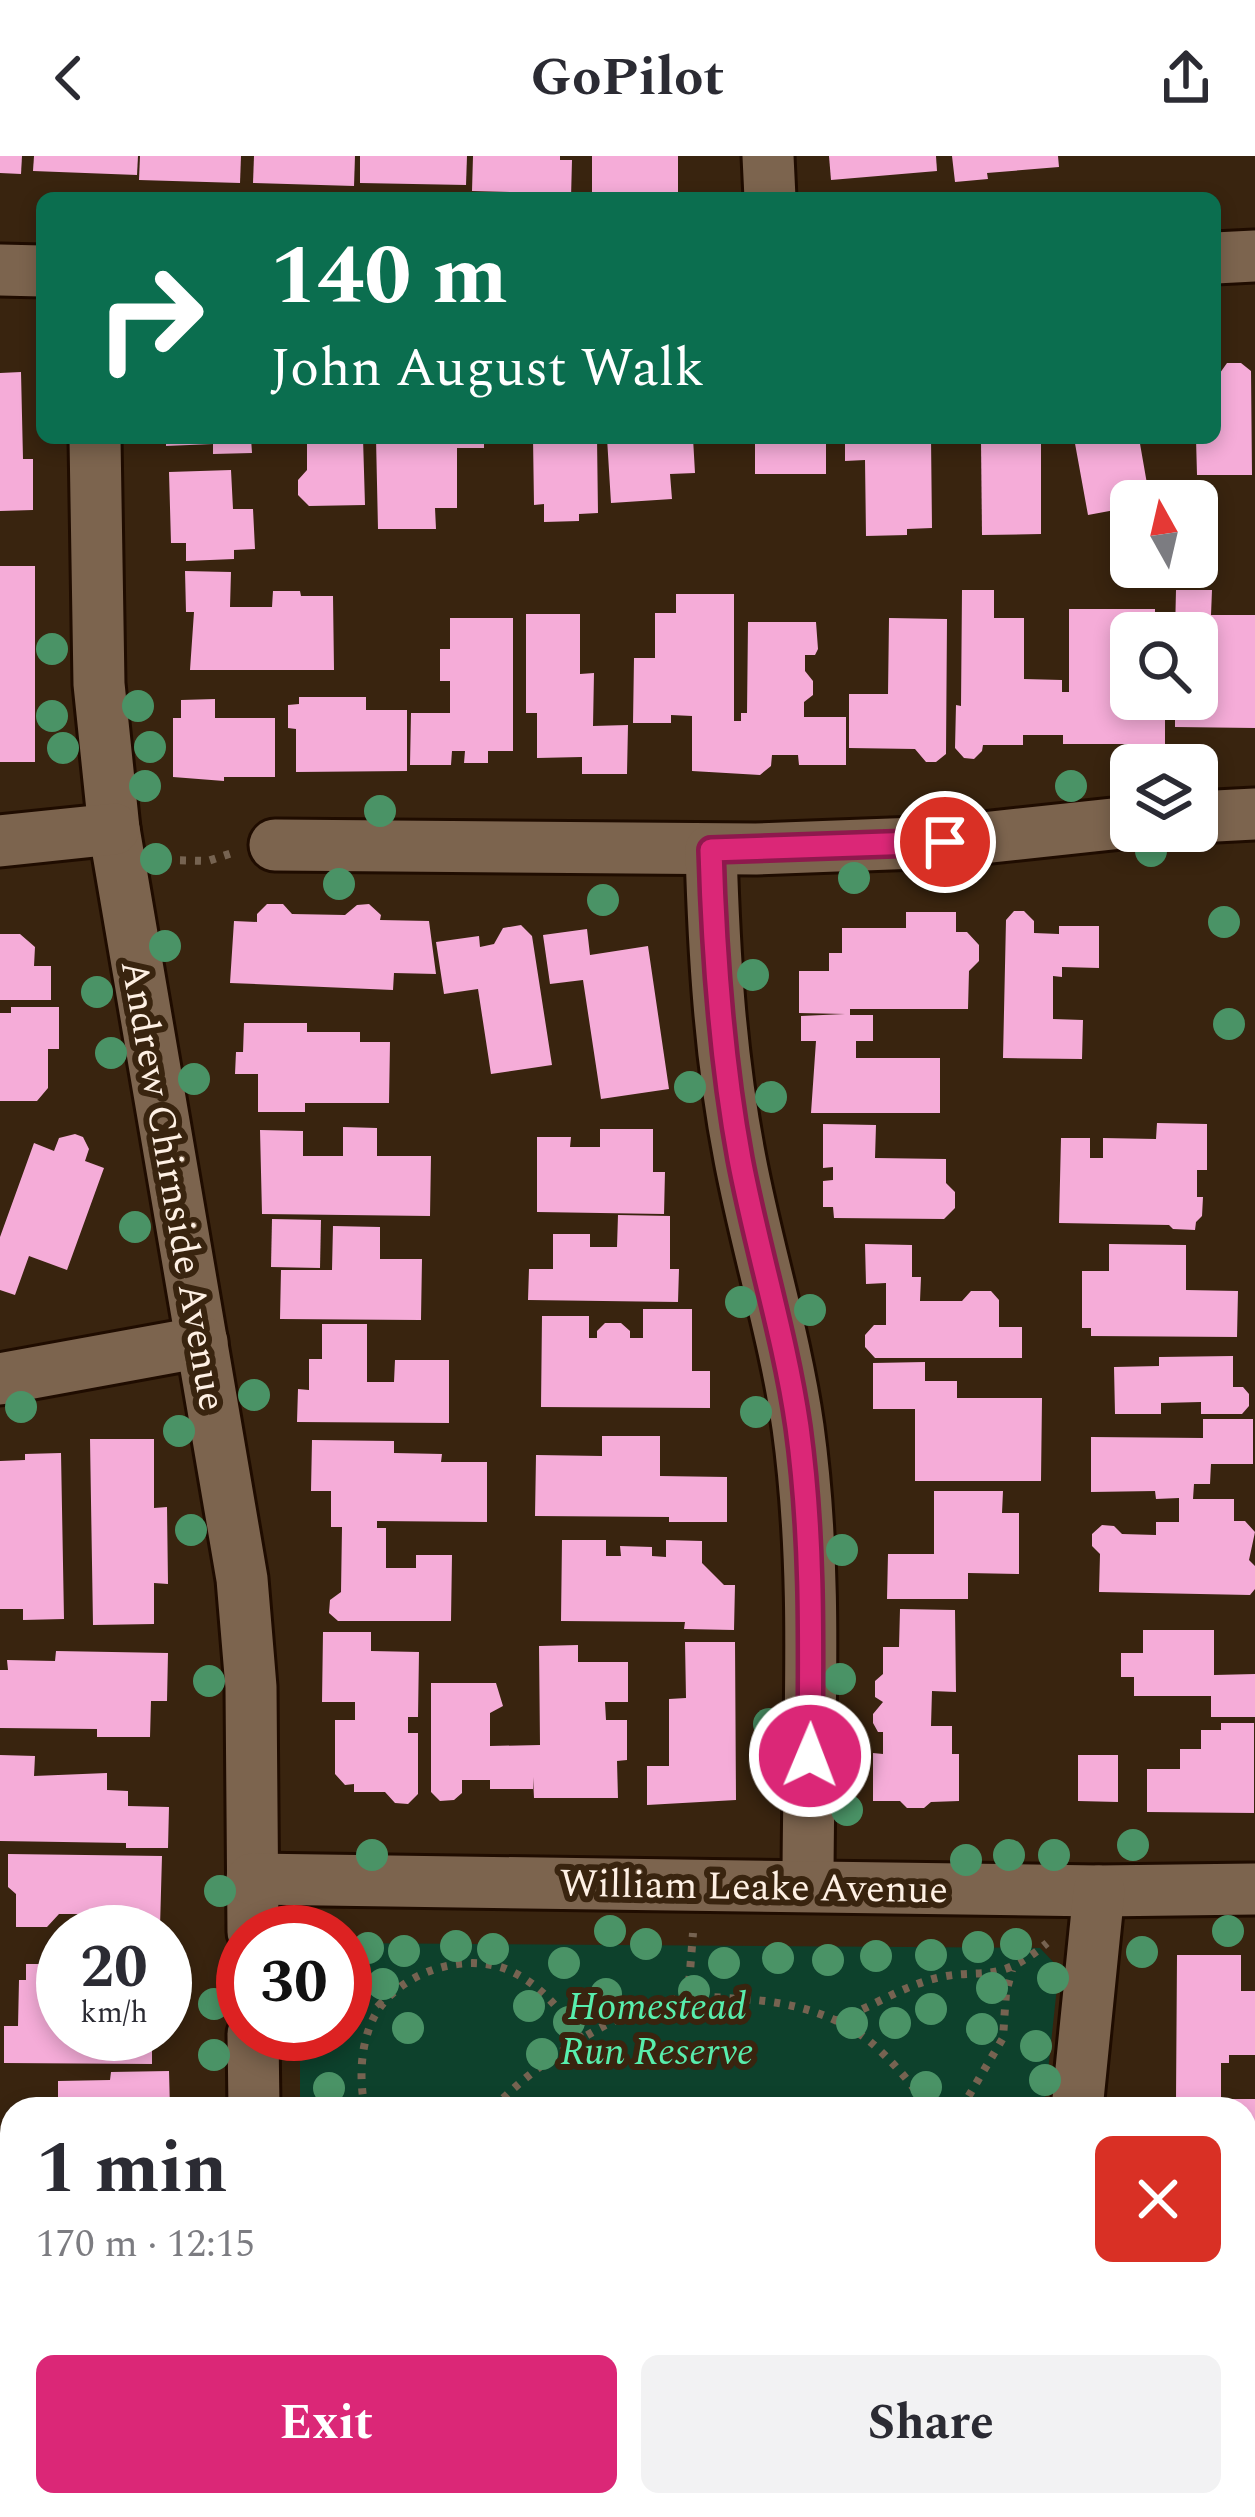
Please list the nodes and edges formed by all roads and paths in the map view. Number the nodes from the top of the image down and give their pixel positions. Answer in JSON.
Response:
{"nodes":[{"id":1,"x":768,"y":156,"type":"edge"},
{"id":2,"x":770,"y":192,"type":"edge"},
{"id":3,"x":1255,"y":256,"type":"edge"},
{"id":4,"x":1221,"y":258,"type":"edge"},
{"id":5,"x":0,"y":270,"type":"edge"},
{"id":6,"x":36,"y":272,"type":"edge"},
{"id":7,"x":94,"y":444,"type":"edge"},
{"id":8,"x":1255,"y":814,"type":"edge"},
{"id":9,"x":1218,"y":816,"type":"edge"},
{"id":10,"x":1110,"y":824,"type":"edge"},
{"id":11,"x":0,"y":841,"type":"edge"},
{"id":12,"x":275,"y":845,"type":"joint"},
{"id":13,"x":116,"y":847,"type":"junction"},
{"id":14,"x":711,"y":850,"type":"junction"},
{"id":15,"x":202,"y":1342,"type":"junction"},
{"id":16,"x":0,"y":1379,"type":"edge"},
{"id":17,"x":253,"y":1879,"type":"junction"},
{"id":18,"x":697,"y":1883,"type":"junction"},
{"id":19,"x":808,"y":1884,"type":"junction"},
{"id":20,"x":1255,"y":1889,"type":"edge"},
{"id":21,"x":1099,"y":1891,"type":"junction"},
{"id":22,"x":253,"y":1905,"type":"edge"},
{"id":23,"x":1012,"y":1968,"type":"dead end"},
{"id":24,"x":372,"y":1996,"type":"edge"},
{"id":25,"x":688,"y":1997,"type":"junction"},
{"id":26,"x":382,"y":2006,"type":"junction"},
{"id":27,"x":581,"y":2038,"type":"junction"},
{"id":28,"x":253,"y":2061,"type":"edge"},
{"id":29,"x":254,"y":2097,"type":"edge"},
{"id":30,"x":364,"y":2097,"type":"edge"},
{"id":31,"x":505,"y":2097,"type":"edge"},
{"id":32,"x":918,"y":2097,"type":"edge"},
{"id":33,"x":968,"y":2097,"type":"edge"},
{"id":34,"x":1078,"y":2097,"type":"edge"}],
"edges":[{"from":1,"to":2,"type":"street"},
{"from":3,"to":4,"type":"street"},
{"from":5,"to":6,"type":"street"},
{"from":7,"to":13,"type":"street","name":"Andrew Chirnside Avenue"},
{"from":8,"to":9,"type":"street"},
{"from":10,"to":14,"type":"street"},
{"from":11,"to":13,"type":"street"},
{"from":12,"to":13,"type":"path"},
{"from":12,"to":14,"type":"street"},
{"from":13,"to":15,"type":"street","name":"Andrew Chirnside Avenue"},
{"from":14,"to":19,"type":"street"},
{"from":15,"to":16,"type":"street"},
{"from":15,"to":17,"type":"street","name":"Andrew Chirnside Avenue"},
{"from":17,"to":18,"type":"street","name":"William Leake Avenue"},
{"from":17,"to":22,"type":"street","name":"Andrew Chirnside Avenue"},
{"from":18,"to":19,"type":"street","name":"William Leake Avenue"},
{"from":18,"to":25,"type":"path"},
{"from":19,"to":21,"type":"street","name":"William Leake Avenue"},
{"from":20,"to":21,"type":"street","name":"William Leake Avenue"},
{"from":21,"to":34,"type":"street"},
{"from":23,"to":33,"type":"path"},
{"from":24,"to":26,"type":"path"},
{"from":25,"to":27,"type":"path"},
{"from":25,"to":32,"type":"path"},
{"from":26,"to":27,"type":"path"},
{"from":26,"to":30,"type":"path"},
{"from":27,"to":31,"type":"path"},
{"from":28,"to":29,"type":"street"}]}
